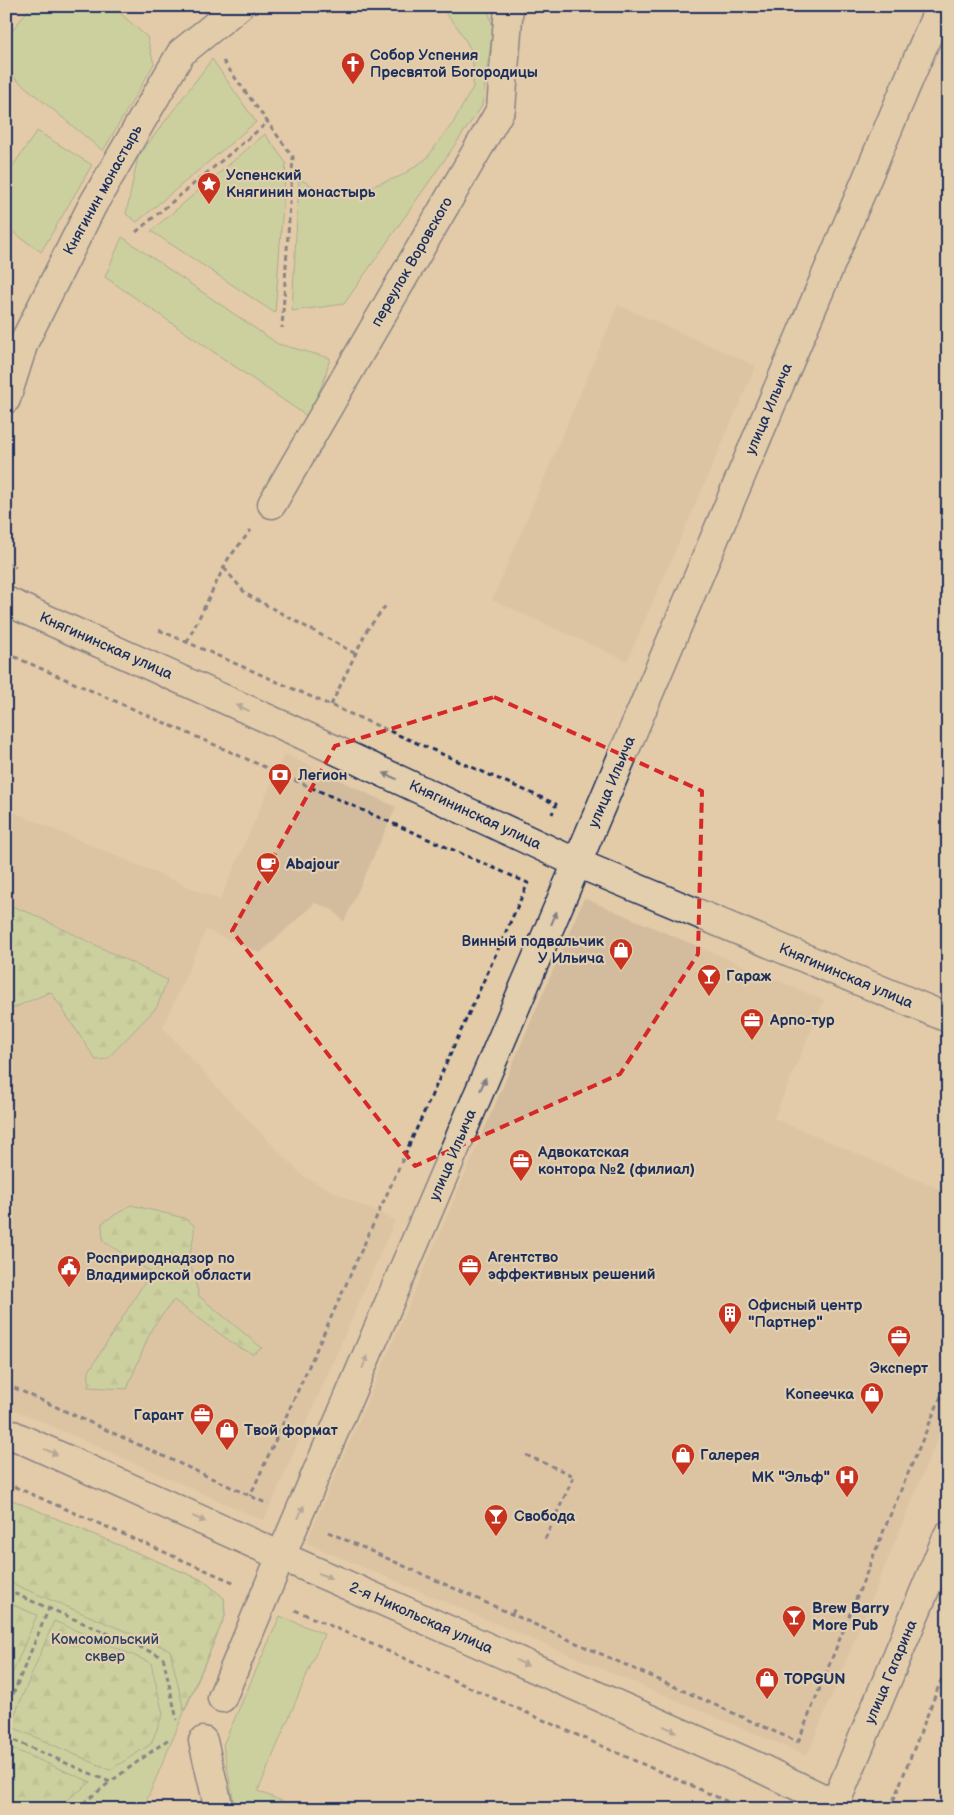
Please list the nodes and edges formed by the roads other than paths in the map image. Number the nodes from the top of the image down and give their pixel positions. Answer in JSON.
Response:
{"nodes":[{"id":1,"x":239,"y":6,"type":"edge"},
{"id":2,"x":509,"y":6,"type":"edge"},
{"id":3,"x":940,"y":6,"type":"edge"},
{"id":4,"x":6,"y":399,"type":"edge"},
{"id":5,"x":272,"y":504,"type":"road end"},
{"id":6,"x":6,"y":601,"type":"edge"},
{"id":7,"x":578,"y":863,"type":"junction"},
{"id":8,"x":948,"y":1018,"type":"edge"},
{"id":9,"x":6,"y":1432,"type":"edge"},
{"id":10,"x":948,"y":1535,"type":"edge"},
{"id":11,"x":281,"y":1556,"type":"junction"},
{"id":12,"x":222,"y":1698,"type":"dead end"},
{"id":13,"x":203,"y":1741,"type":"dead end"},
{"id":14,"x":834,"y":1806,"type":"edge"},
{"id":15,"x":219,"y":1809,"type":"edge"}],
"edges":[{"from":1,"to":4,"type":"street","name":"Княгинин монастырь"},
{"from":2,"to":5,"type":"street","name":"переулок Воровского"},
{"from":3,"to":7,"type":"street","name":"улица Ильича"},
{"from":7,"to":6,"type":"street","name":"Княгининская улица","one_way":true},
{"from":7,"to":8,"type":"street","name":"Княгининская улица"},
{"from":11,"to":7,"type":"street","name":"улица Ильича","one_way":true},
{"from":9,"to":11,"type":"street","name":"2-я Никольская улица","one_way":true},
{"from":10,"to":14,"type":"street","name":"улица Гагарина"},
{"from":11,"to":12,"type":"street","name":"улица Ильича"},
{"from":11,"to":14,"type":"street","name":"2-я Никольская улица","one_way":true},
{"from":13,"to":15,"type":"street"}]}
